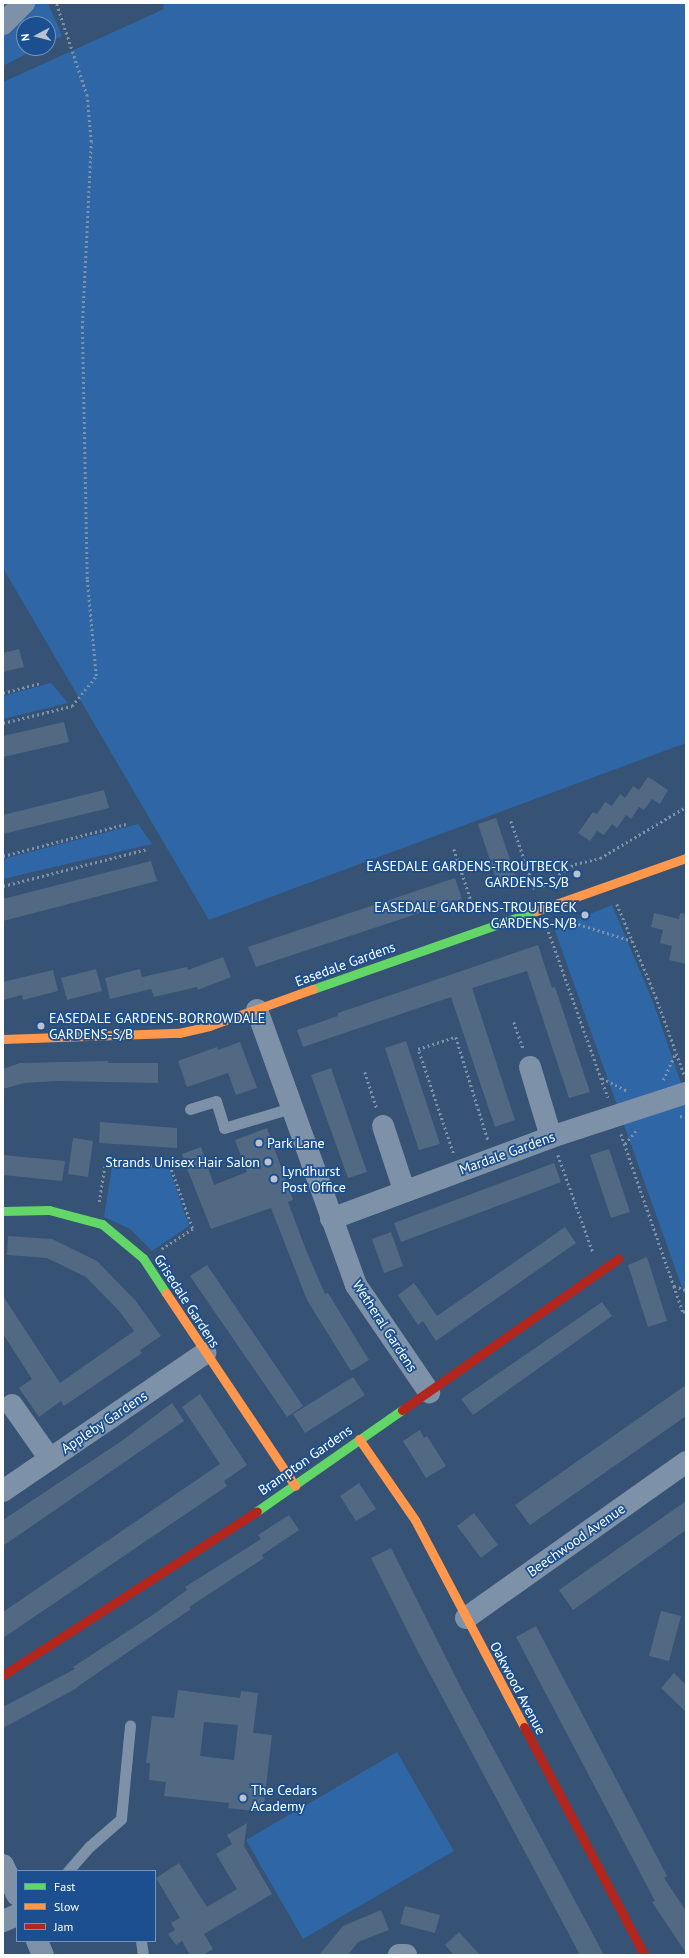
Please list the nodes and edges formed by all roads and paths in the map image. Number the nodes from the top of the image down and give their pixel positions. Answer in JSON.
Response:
{"nodes":[{"id":1,"x":24,"y":3,"type":"edge"},
{"id":2,"x":56,"y":3,"type":"edge"},
{"id":3,"x":3,"y":24,"type":"edge"},
{"id":4,"x":41,"y":683,"type":"dead end"},
{"id":5,"x":3,"y":693,"type":"edge"},
{"id":6,"x":3,"y":723,"type":"edge"},
{"id":7,"x":686,"y":807,"type":"edge"},
{"id":8,"x":511,"y":821,"type":"dead end"},
{"id":9,"x":126,"y":824,"type":"dead end"},
{"id":10,"x":147,"y":849,"type":"dead end"},
{"id":11,"x":454,"y":850,"type":"dead end"},
{"id":12,"x":3,"y":856,"type":"edge"},
{"id":13,"x":686,"y":858,"type":"edge"},
{"id":14,"x":610,"y":885,"type":"junction"},
{"id":15,"x":3,"y":886,"type":"edge"},
{"id":16,"x":535,"y":891,"type":"junction"},
{"id":17,"x":560,"y":902,"type":"junction"},
{"id":18,"x":541,"y":909,"type":"junction"},
{"id":19,"x":481,"y":931,"type":"junction"},
{"id":20,"x":632,"y":941,"type":"junction"},
{"id":21,"x":257,"y":1010,"type":"junction"},
{"id":22,"x":514,"y":1022,"type":"dead end"},
{"id":23,"x":3,"y":1039,"type":"edge"},
{"id":24,"x":676,"y":1053,"type":"junction"},
{"id":25,"x":530,"y":1067,"type":"joint"},
{"id":26,"x":365,"y":1072,"type":"dead end"},
{"id":27,"x":602,"y":1078,"type":"junction"},
{"id":28,"x":686,"y":1080,"type":"edge"},
{"id":29,"x":661,"y":1086,"type":"dead end"},
{"id":30,"x":686,"y":1093,"type":"edge"},
{"id":31,"x":635,"y":1094,"type":"dead end"},
{"id":32,"x":291,"y":1108,"type":"junction"},
{"id":33,"x":190,"y":1110,"type":"dead end"},
{"id":34,"x":615,"y":1117,"type":"junction"},
{"id":35,"x":383,"y":1126,"type":"joint"},
{"id":36,"x":551,"y":1137,"type":"junction"},
{"id":37,"x":494,"y":1157,"type":"junction"},
{"id":38,"x":459,"y":1170,"type":"junction"},
{"id":39,"x":404,"y":1190,"type":"junction"},
{"id":40,"x":3,"y":1211,"type":"edge"},
{"id":41,"x":331,"y":1219,"type":"junction"},
{"id":42,"x":96,"y":1223,"type":"junction"},
{"id":43,"x":618,"y":1259,"type":"dead end"},
{"id":44,"x":145,"y":1261,"type":"junction"},
{"id":45,"x":601,"y":1271,"type":"junction"},
{"id":46,"x":674,"y":1286,"type":"junction"},
{"id":47,"x":686,"y":1290,"type":"edge"},
{"id":48,"x":686,"y":1311,"type":"edge"},
{"id":49,"x":205,"y":1353,"type":"junction"},
{"id":50,"x":428,"y":1392,"type":"junction"},
{"id":51,"x":12,"y":1405,"type":"dead end"},
{"id":52,"x":359,"y":1439,"type":"junction"},
{"id":53,"x":50,"y":1459,"type":"junction"},
{"id":54,"x":686,"y":1462,"type":"edge"},
{"id":55,"x":295,"y":1486,"type":"junction"},
{"id":56,"x":3,"y":1491,"type":"edge"},
{"id":57,"x":466,"y":1618,"type":"junction"},
{"id":58,"x":3,"y":1675,"type":"edge"},
{"id":59,"x":130,"y":1725,"type":"dead end"},
{"id":60,"x":3,"y":1865,"type":"edge"},
{"id":61,"x":69,"y":1870,"type":"edge"},
{"id":62,"x":16,"y":1893,"type":"edge"},
{"id":63,"x":16,"y":1914,"type":"edge"},
{"id":64,"x":3,"y":1921,"type":"edge"},
{"id":65,"x":37,"y":1942,"type":"edge"},
{"id":66,"x":141,"y":1942,"type":"edge"},
{"id":67,"x":43,"y":1955,"type":"edge"},
{"id":68,"x":143,"y":1955,"type":"edge"},
{"id":69,"x":399,"y":1955,"type":"edge"},
{"id":70,"x":406,"y":1955,"type":"edge"},
{"id":71,"x":644,"y":1955,"type":"edge"}],
"edges":[{"from":1,"to":3,"type":"street"},
{"from":2,"to":6,"type":"path"},
{"from":4,"to":5,"type":"path"},
{"from":7,"to":16,"type":"path"},
{"from":8,"to":16,"type":"path"},
{"from":9,"to":12,"type":"path"},
{"from":10,"to":15,"type":"path"},
{"from":11,"to":19,"type":"path"},
{"from":13,"to":14,"type":"street","name":"Easedale Gardens"},
{"from":14,"to":17,"type":"street","name":"Easedale Gardens"},
{"from":14,"to":20,"type":"path"},
{"from":16,"to":18,"type":"path"},
{"from":17,"to":18,"type":"street","name":"Easedale Gardens"},
{"from":17,"to":20,"type":"path"},
{"from":18,"to":19,"type":"street","name":"Easedale Gardens"},
{"from":18,"to":27,"type":"path"},
{"from":19,"to":21,"type":"street","name":"Easedale Gardens"},
{"from":20,"to":24,"type":"path"},
{"from":21,"to":23,"type":"street","name":"Easedale Gardens"},
{"from":21,"to":32,"type":"street","name":"Wetheral Gardens"},
{"from":22,"to":25,"type":"path"},
{"from":24,"to":28,"type":"path"},
{"from":24,"to":29,"type":"path"},
{"from":25,"to":36,"type":"street"},
{"from":26,"to":35,"type":"path"},
{"from":27,"to":31,"type":"path"},
{"from":27,"to":34,"type":"path"},
{"from":30,"to":34,"type":"street","name":"Mardale Gardens"},
{"from":32,"to":33,"type":"lane"},
{"from":32,"to":41,"type":"street","name":"Wetheral Gardens"},
{"from":34,"to":36,"type":"street","name":"Mardale Gardens"},
{"from":34,"to":46,"type":"path"},
{"from":35,"to":39,"type":"street"},
{"from":36,"to":37,"type":"street","name":"Mardale Gardens"},
{"from":36,"to":45,"type":"path"},
{"from":37,"to":38,"type":"street","name":"Mardale Gardens"},
{"from":37,"to":38,"type":"path"},
{"from":38,"to":39,"type":"street","name":"Mardale Gardens"},
{"from":39,"to":41,"type":"street","name":"Mardale Gardens"},
{"from":40,"to":42,"type":"street","name":"Grisedale Gardens"},
{"from":41,"to":50,"type":"street","name":"Wetheral Gardens"},
{"from":42,"to":44,"type":"street","name":"Grisedale Gardens"},
{"from":42,"to":44,"type":"path"},
{"from":43,"to":45,"type":"street","name":"Brampton Gardens"},
{"from":44,"to":49,"type":"street","name":"Grisedale Gardens"},
{"from":45,"to":50,"type":"street","name":"Brampton Gardens"},
{"from":46,"to":47,"type":"path"},
{"from":46,"to":48,"type":"path"},
{"from":49,"to":53,"type":"street","name":"Appleby Gardens"},
{"from":49,"to":55,"type":"street","name":"Grisedale Gardens"},
{"from":50,"to":52,"type":"street","name":"Brampton Gardens"},
{"from":51,"to":53,"type":"street"},
{"from":52,"to":55,"type":"street","name":"Brampton Gardens"},
{"from":52,"to":57,"type":"street","name":"Oakwood Avenue"},
{"from":53,"to":56,"type":"street","name":"Appleby Gardens"},
{"from":54,"to":57,"type":"street","name":"Beechwood Avenue"},
{"from":55,"to":58,"type":"street","name":"Brampton Gardens"},
{"from":57,"to":71,"type":"street","name":"Oakwood Avenue"},
{"from":59,"to":61,"type":"lane"},
{"from":60,"to":62,"type":"street"},
{"from":63,"to":64,"type":"street"},
{"from":65,"to":67,"type":"street"},
{"from":66,"to":68,"type":"lane"},
{"from":69,"to":70,"type":"street"}]}
